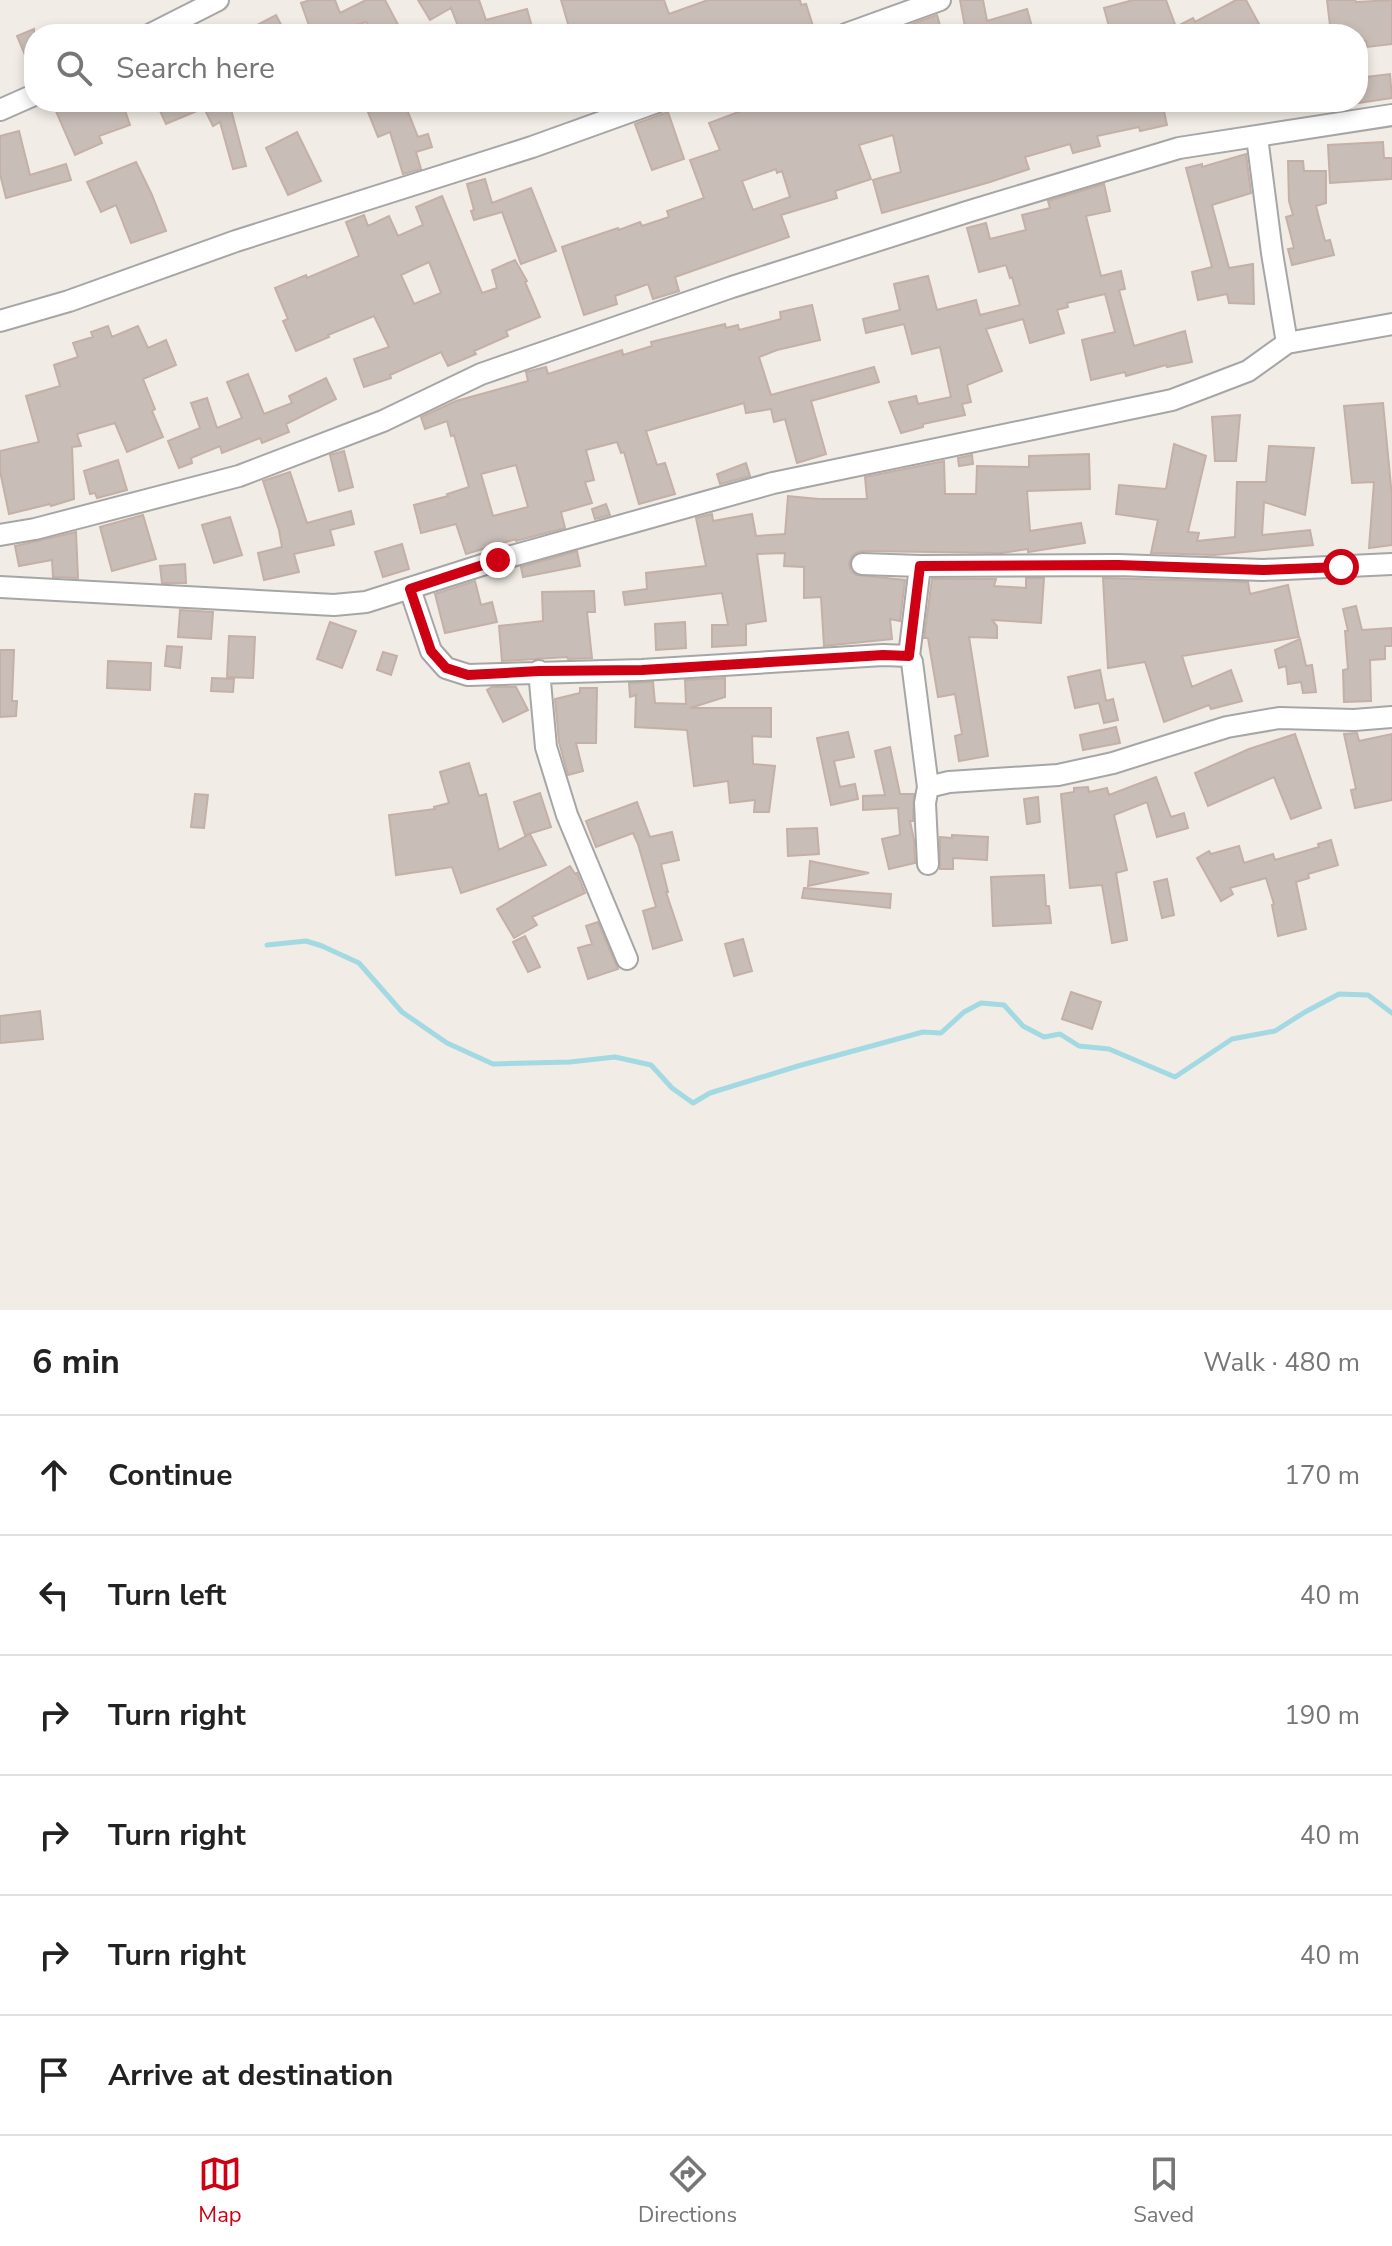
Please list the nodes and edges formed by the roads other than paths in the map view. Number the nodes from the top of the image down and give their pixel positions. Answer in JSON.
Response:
{"nodes":[{"id":1,"x":218,"y":0,"type":"edge"},
{"id":2,"x":940,"y":0,"type":"edge"},
{"id":3,"x":171,"y":24,"type":"edge"},
{"id":4,"x":874,"y":24,"type":"edge"},
{"id":5,"x":24,"y":99,"type":"edge"},
{"id":6,"x":0,"y":110,"type":"edge"},
{"id":7,"x":629,"y":112,"type":"edge"},
{"id":8,"x":1392,"y":115,"type":"edge"},
{"id":9,"x":1257,"y":137,"type":"junction"},
{"id":10,"x":0,"y":321,"type":"edge"},
{"id":11,"x":1392,"y":324,"type":"edge"},
{"id":12,"x":1287,"y":343,"type":"junction"},
{"id":13,"x":0,"y":535,"type":"edge"},
{"id":14,"x":862,"y":564,"type":"dead end"},
{"id":15,"x":1392,"y":564,"type":"edge"},
{"id":16,"x":920,"y":566,"type":"junction"},
{"id":17,"x":0,"y":587,"type":"edge"},
{"id":18,"x":410,"y":589,"type":"junction"},
{"id":19,"x":909,"y":656,"type":"junction"},
{"id":20,"x":539,"y":671,"type":"junction"},
{"id":21,"x":1392,"y":717,"type":"edge"},
{"id":22,"x":928,"y":787,"type":"junction"},
{"id":23,"x":928,"y":864,"type":"dead end"},
{"id":24,"x":627,"y":959,"type":"dead end"}],
"edges":[{"from":1,"to":3,"type":"street"},
{"from":2,"to":4,"type":"street"},
{"from":5,"to":6,"type":"street"},
{"from":7,"to":10,"type":"street"},
{"from":8,"to":9,"type":"street"},
{"from":9,"to":12,"type":"street"},
{"from":9,"to":13,"type":"street"},
{"from":11,"to":12,"type":"street"},
{"from":12,"to":18,"type":"street"},
{"from":14,"to":16,"type":"street"},
{"from":15,"to":16,"type":"street"},
{"from":16,"to":19,"type":"street"},
{"from":17,"to":18,"type":"street"},
{"from":18,"to":20,"type":"street"},
{"from":19,"to":20,"type":"street"},
{"from":19,"to":22,"type":"street"},
{"from":20,"to":24,"type":"street"},
{"from":21,"to":22,"type":"street"},
{"from":22,"to":23,"type":"street"}]}
